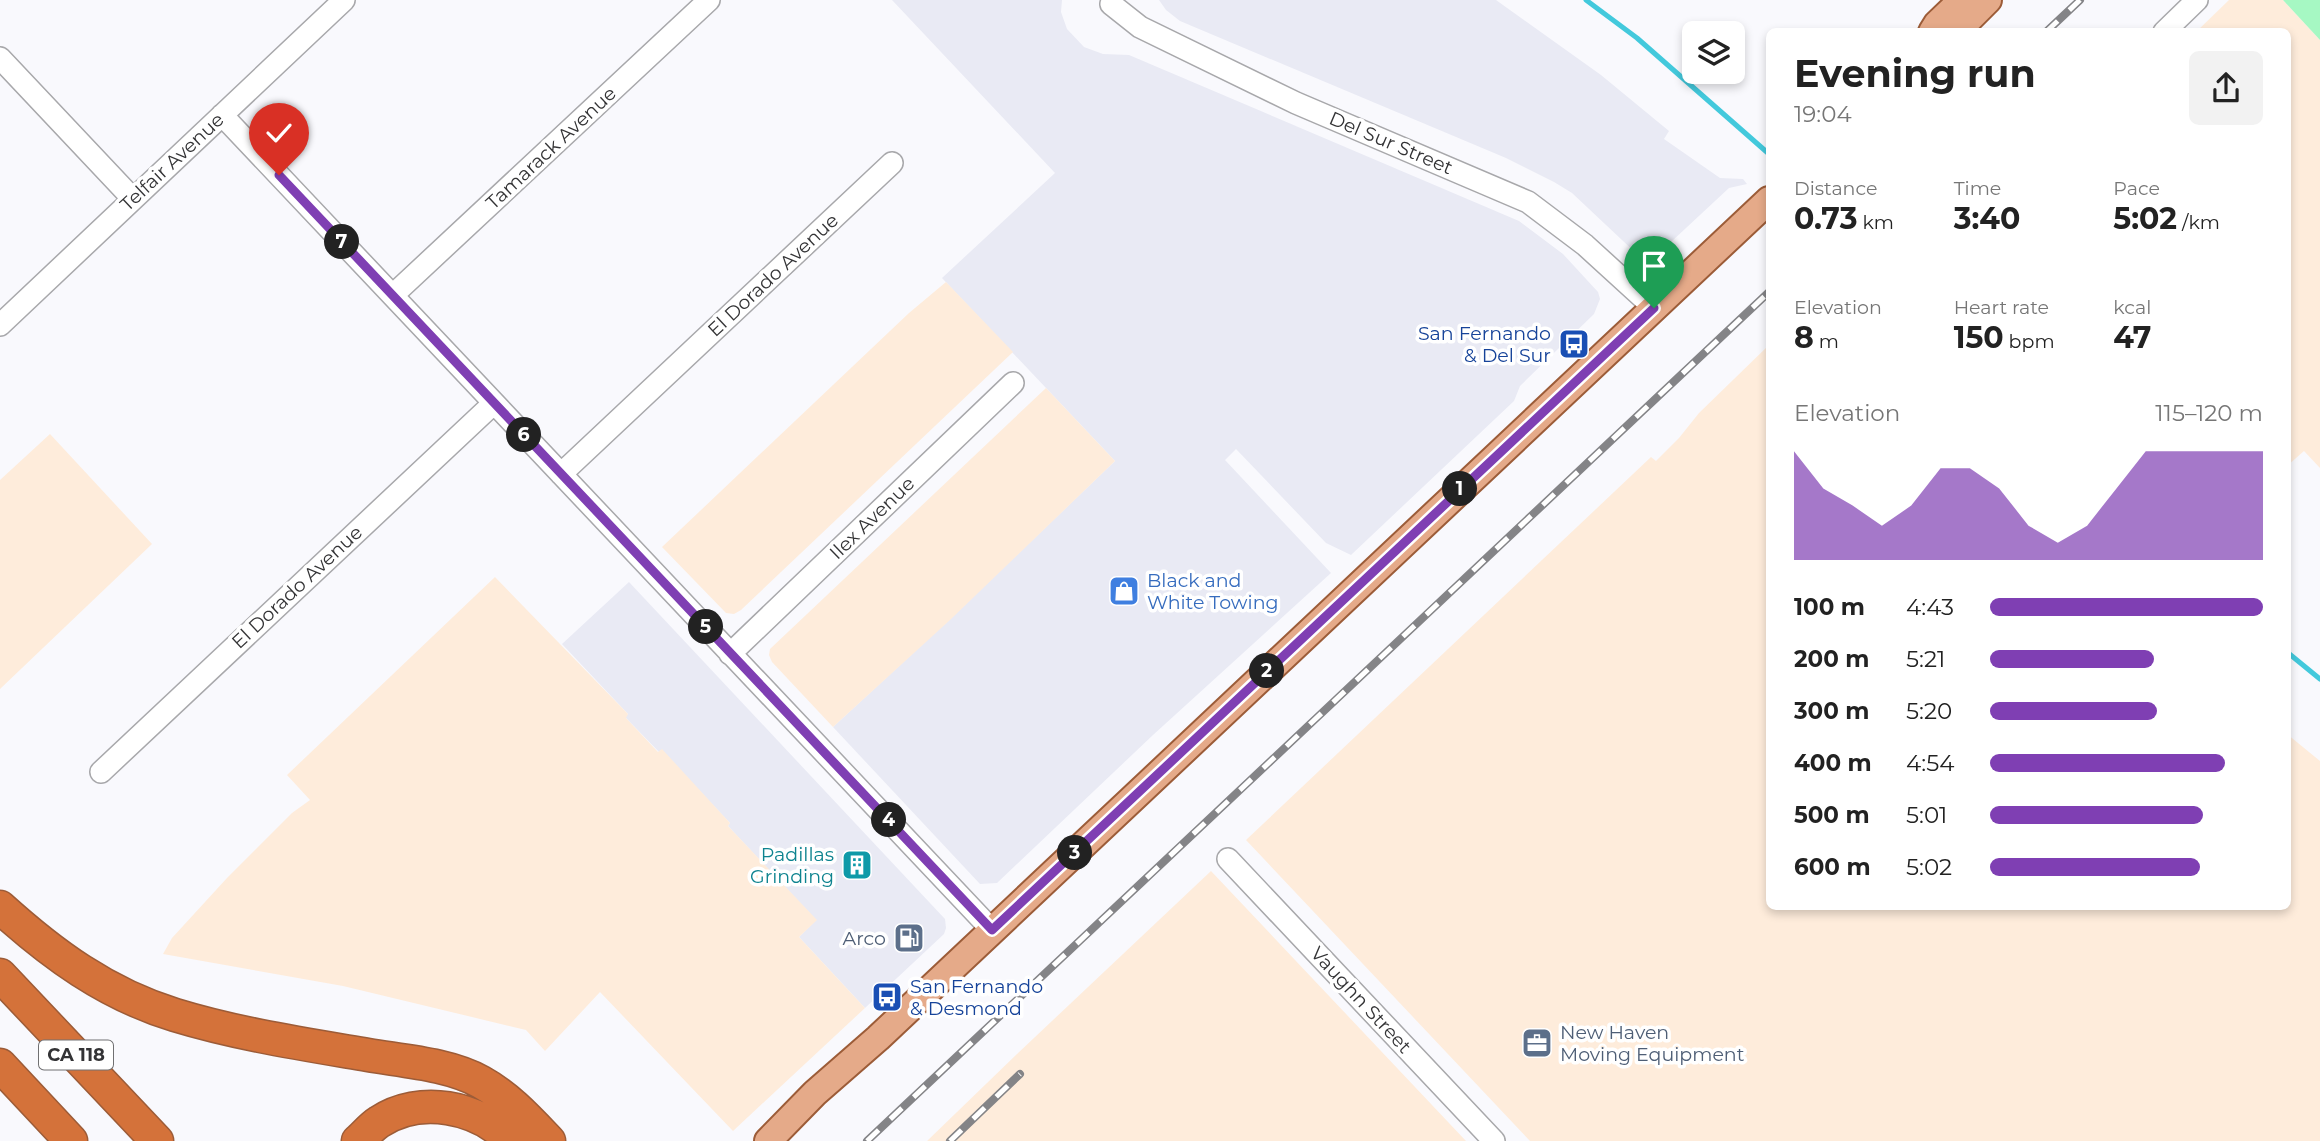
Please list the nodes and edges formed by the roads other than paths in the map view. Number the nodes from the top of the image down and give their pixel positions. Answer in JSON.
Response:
{"nodes":[{"id":1,"x":344,"y":0,"type":"edge"},
{"id":2,"x":709,"y":0,"type":"edge"},
{"id":3,"x":1962,"y":0,"type":"edge"},
{"id":4,"x":1988,"y":0,"type":"edge"},
{"id":5,"x":2197,"y":0,"type":"edge"},
{"id":6,"x":1111,"y":4,"type":"dead end"},
{"id":7,"x":1934,"y":28,"type":"edge"},
{"id":8,"x":1960,"y":28,"type":"edge"},
{"id":9,"x":2168,"y":28,"type":"edge"},
{"id":10,"x":0,"y":58,"type":"edge"},
{"id":11,"x":222,"y":114,"type":"junction"},
{"id":12,"x":892,"y":163,"type":"dead end"},
{"id":13,"x":133,"y":199,"type":"junction"},
{"id":14,"x":1766,"y":203,"type":"edge"},
{"id":15,"x":393,"y":295,"type":"junction"},
{"id":16,"x":1654,"y":308,"type":"junction"},
{"id":17,"x":0,"y":325,"type":"edge"},
{"id":18,"x":1013,"y":383,"type":"dead end"},
{"id":19,"x":494,"y":403,"type":"junction"},
{"id":20,"x":561,"y":474,"type":"junction"},
{"id":21,"x":730,"y":653,"type":"junction"},
{"id":22,"x":101,"y":772,"type":"dead end"},
{"id":23,"x":1228,"y":859,"type":"dead end"},
{"id":24,"x":0,"y":906,"type":"edge"},
{"id":25,"x":992,"y":930,"type":"junction"},
{"id":26,"x":0,"y":975,"type":"edge"},
{"id":27,"x":0,"y":1065,"type":"edge"},
{"id":28,"x":71,"y":1141,"type":"edge"},
{"id":29,"x":157,"y":1141,"type":"edge"},
{"id":30,"x":358,"y":1141,"type":"edge"},
{"id":31,"x":511,"y":1141,"type":"edge"},
{"id":32,"x":549,"y":1141,"type":"edge"},
{"id":33,"x":768,"y":1141,"type":"edge"},
{"id":34,"x":1494,"y":1141,"type":"edge"}],
"edges":[{"from":1,"to":11,"type":"street","name":"Telfair Avenue"},
{"from":2,"to":15,"type":"street","name":"Tamarack Avenue"},
{"from":3,"to":7,"type":"main road"},
{"from":4,"to":8,"type":"main road"},
{"from":5,"to":9,"type":"street"},
{"from":6,"to":16,"type":"street","name":"Del Sur Street"},
{"from":10,"to":13,"type":"street"},
{"from":11,"to":13,"type":"street","name":"Telfair Avenue"},
{"from":11,"to":15,"type":"street"},
{"from":12,"to":20,"type":"street","name":"El Dorado Avenue"},
{"from":13,"to":17,"type":"street","name":"Telfair Avenue"},
{"from":14,"to":16,"type":"main road"},
{"from":15,"to":19,"type":"street"},
{"from":16,"to":25,"type":"main road"},
{"from":18,"to":21,"type":"street","name":"Ilex Avenue"},
{"from":19,"to":20,"type":"street"},
{"from":19,"to":22,"type":"street","name":"El Dorado Avenue"},
{"from":20,"to":21,"type":"street"},
{"from":21,"to":25,"type":"street"},
{"from":23,"to":34,"type":"street","name":"Vaughn Street"},
{"from":24,"to":32,"type":"highway"},
{"from":25,"to":33,"type":"main road"},
{"from":26,"to":29,"type":"highway","number":"CA 118"},
{"from":27,"to":28,"type":"highway","number":"CA 118"},
{"from":30,"to":31,"type":"highway"}]}
